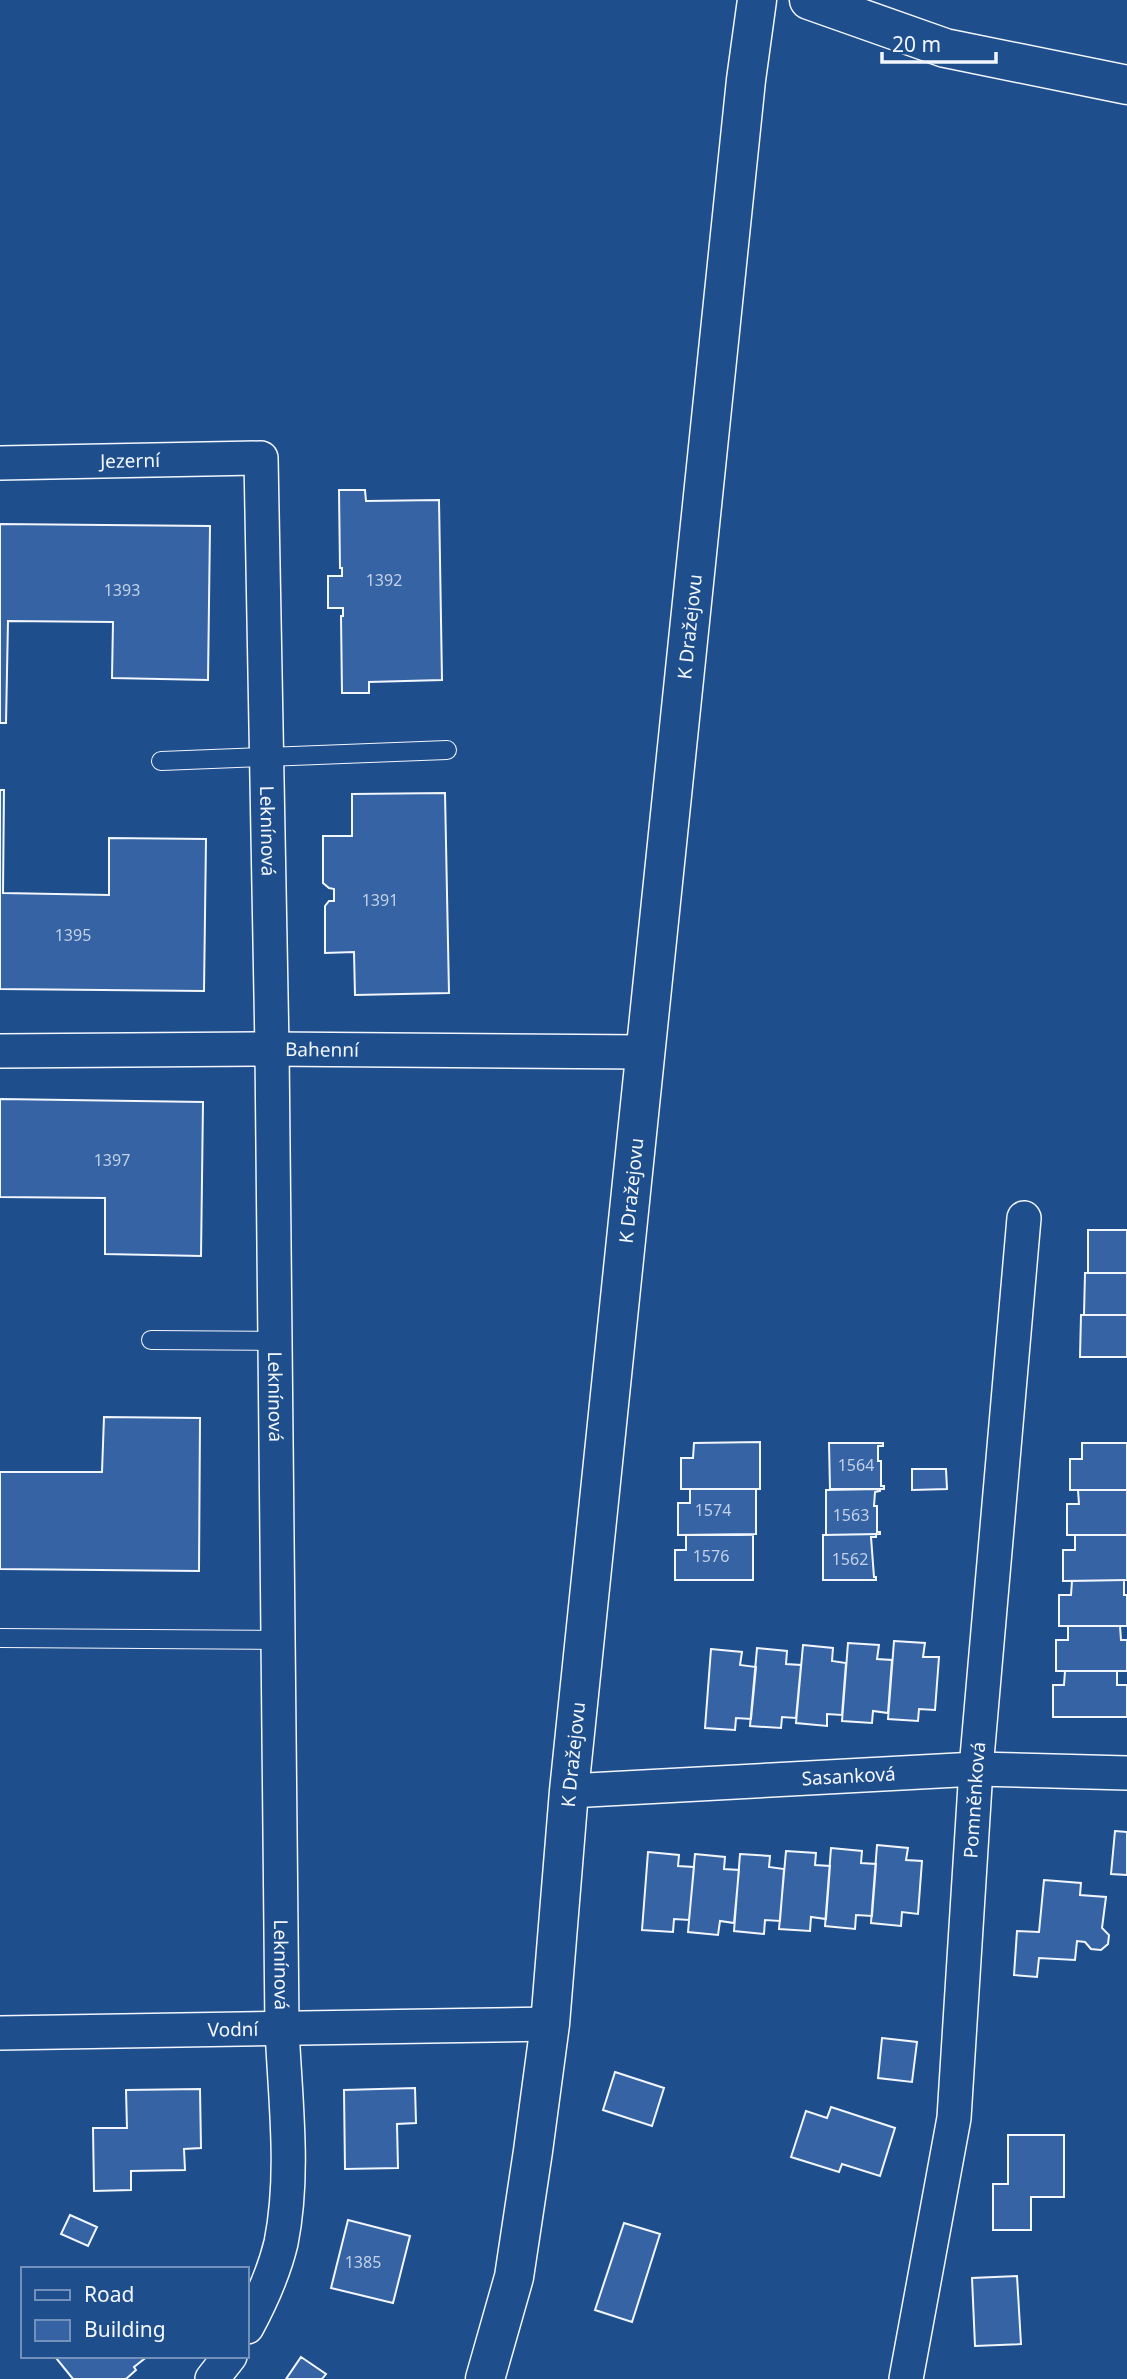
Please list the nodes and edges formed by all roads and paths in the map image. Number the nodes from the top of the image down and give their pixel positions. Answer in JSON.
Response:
{"nodes":[{"id":1,"x":757,"y":0,"type":"edge"},
{"id":2,"x":809,"y":0,"type":"edge"},
{"id":3,"x":1127,"y":85,"type":"edge"},
{"id":4,"x":261,"y":458,"type":"joint"},
{"id":5,"x":0,"y":463,"type":"edge"},
{"id":6,"x":447,"y":750,"type":"dead end"},
{"id":7,"x":266,"y":757,"type":"junction"},
{"id":8,"x":161,"y":761,"type":"dead end"},
{"id":9,"x":272,"y":1049,"type":"junction"},
{"id":10,"x":0,"y":1052,"type":"edge"},
{"id":11,"x":645,"y":1052,"type":"junction"},
{"id":12,"x":1024,"y":1218,"type":"dead end"},
{"id":13,"x":151,"y":1340,"type":"dead end"},
{"id":14,"x":275,"y":1341,"type":"junction"},
{"id":15,"x":0,"y":1638,"type":"edge"},
{"id":16,"x":278,"y":1640,"type":"junction"},
{"id":17,"x":976,"y":1769,"type":"junction"},
{"id":18,"x":1127,"y":1773,"type":"edge"},
{"id":19,"x":569,"y":1791,"type":"junction"},
{"id":20,"x":550,"y":2024,"type":"junction"},
{"id":21,"x":282,"y":2028,"type":"junction"},
{"id":22,"x":0,"y":2033,"type":"edge"},
{"id":23,"x":248,"y":2326,"type":"edge"},
{"id":24,"x":228,"y":2358,"type":"edge"},
{"id":25,"x":212,"y":2379,"type":"edge"},
{"id":26,"x":485,"y":2379,"type":"edge"},
{"id":27,"x":906,"y":2379,"type":"edge"}],
"edges":[{"from":1,"to":11,"type":"street","name":"K Dražejovu"},
{"from":2,"to":3,"type":"street"},
{"from":4,"to":5,"type":"street","name":"Jezerní"},
{"from":4,"to":7,"type":"street","name":"Leknínová"},
{"from":6,"to":7,"type":"lane"},
{"from":7,"to":8,"type":"lane"},
{"from":7,"to":9,"type":"street","name":"Leknínová"},
{"from":9,"to":10,"type":"street","name":"Bahenní"},
{"from":9,"to":11,"type":"street","name":"Bahenní"},
{"from":9,"to":14,"type":"street","name":"Leknínová"},
{"from":11,"to":19,"type":"street","name":"K Dražejovu"},
{"from":12,"to":17,"type":"street","name":"Pomněnková"},
{"from":13,"to":14,"type":"lane"},
{"from":14,"to":16,"type":"street","name":"Leknínová"},
{"from":15,"to":16,"type":"lane"},
{"from":16,"to":21,"type":"street","name":"Leknínová"},
{"from":17,"to":18,"type":"street","name":"Sasanková"},
{"from":17,"to":19,"type":"street","name":"Sasanková"},
{"from":17,"to":27,"type":"street","name":"Pomněnková"},
{"from":19,"to":20,"type":"street","name":"K Dražejovu"},
{"from":20,"to":21,"type":"street","name":"Vodní"},
{"from":20,"to":26,"type":"street","name":"K Dražejovu"},
{"from":21,"to":22,"type":"street","name":"Vodní"},
{"from":21,"to":23,"type":"street","name":"Leknínová"},
{"from":24,"to":25,"type":"street"}]}
